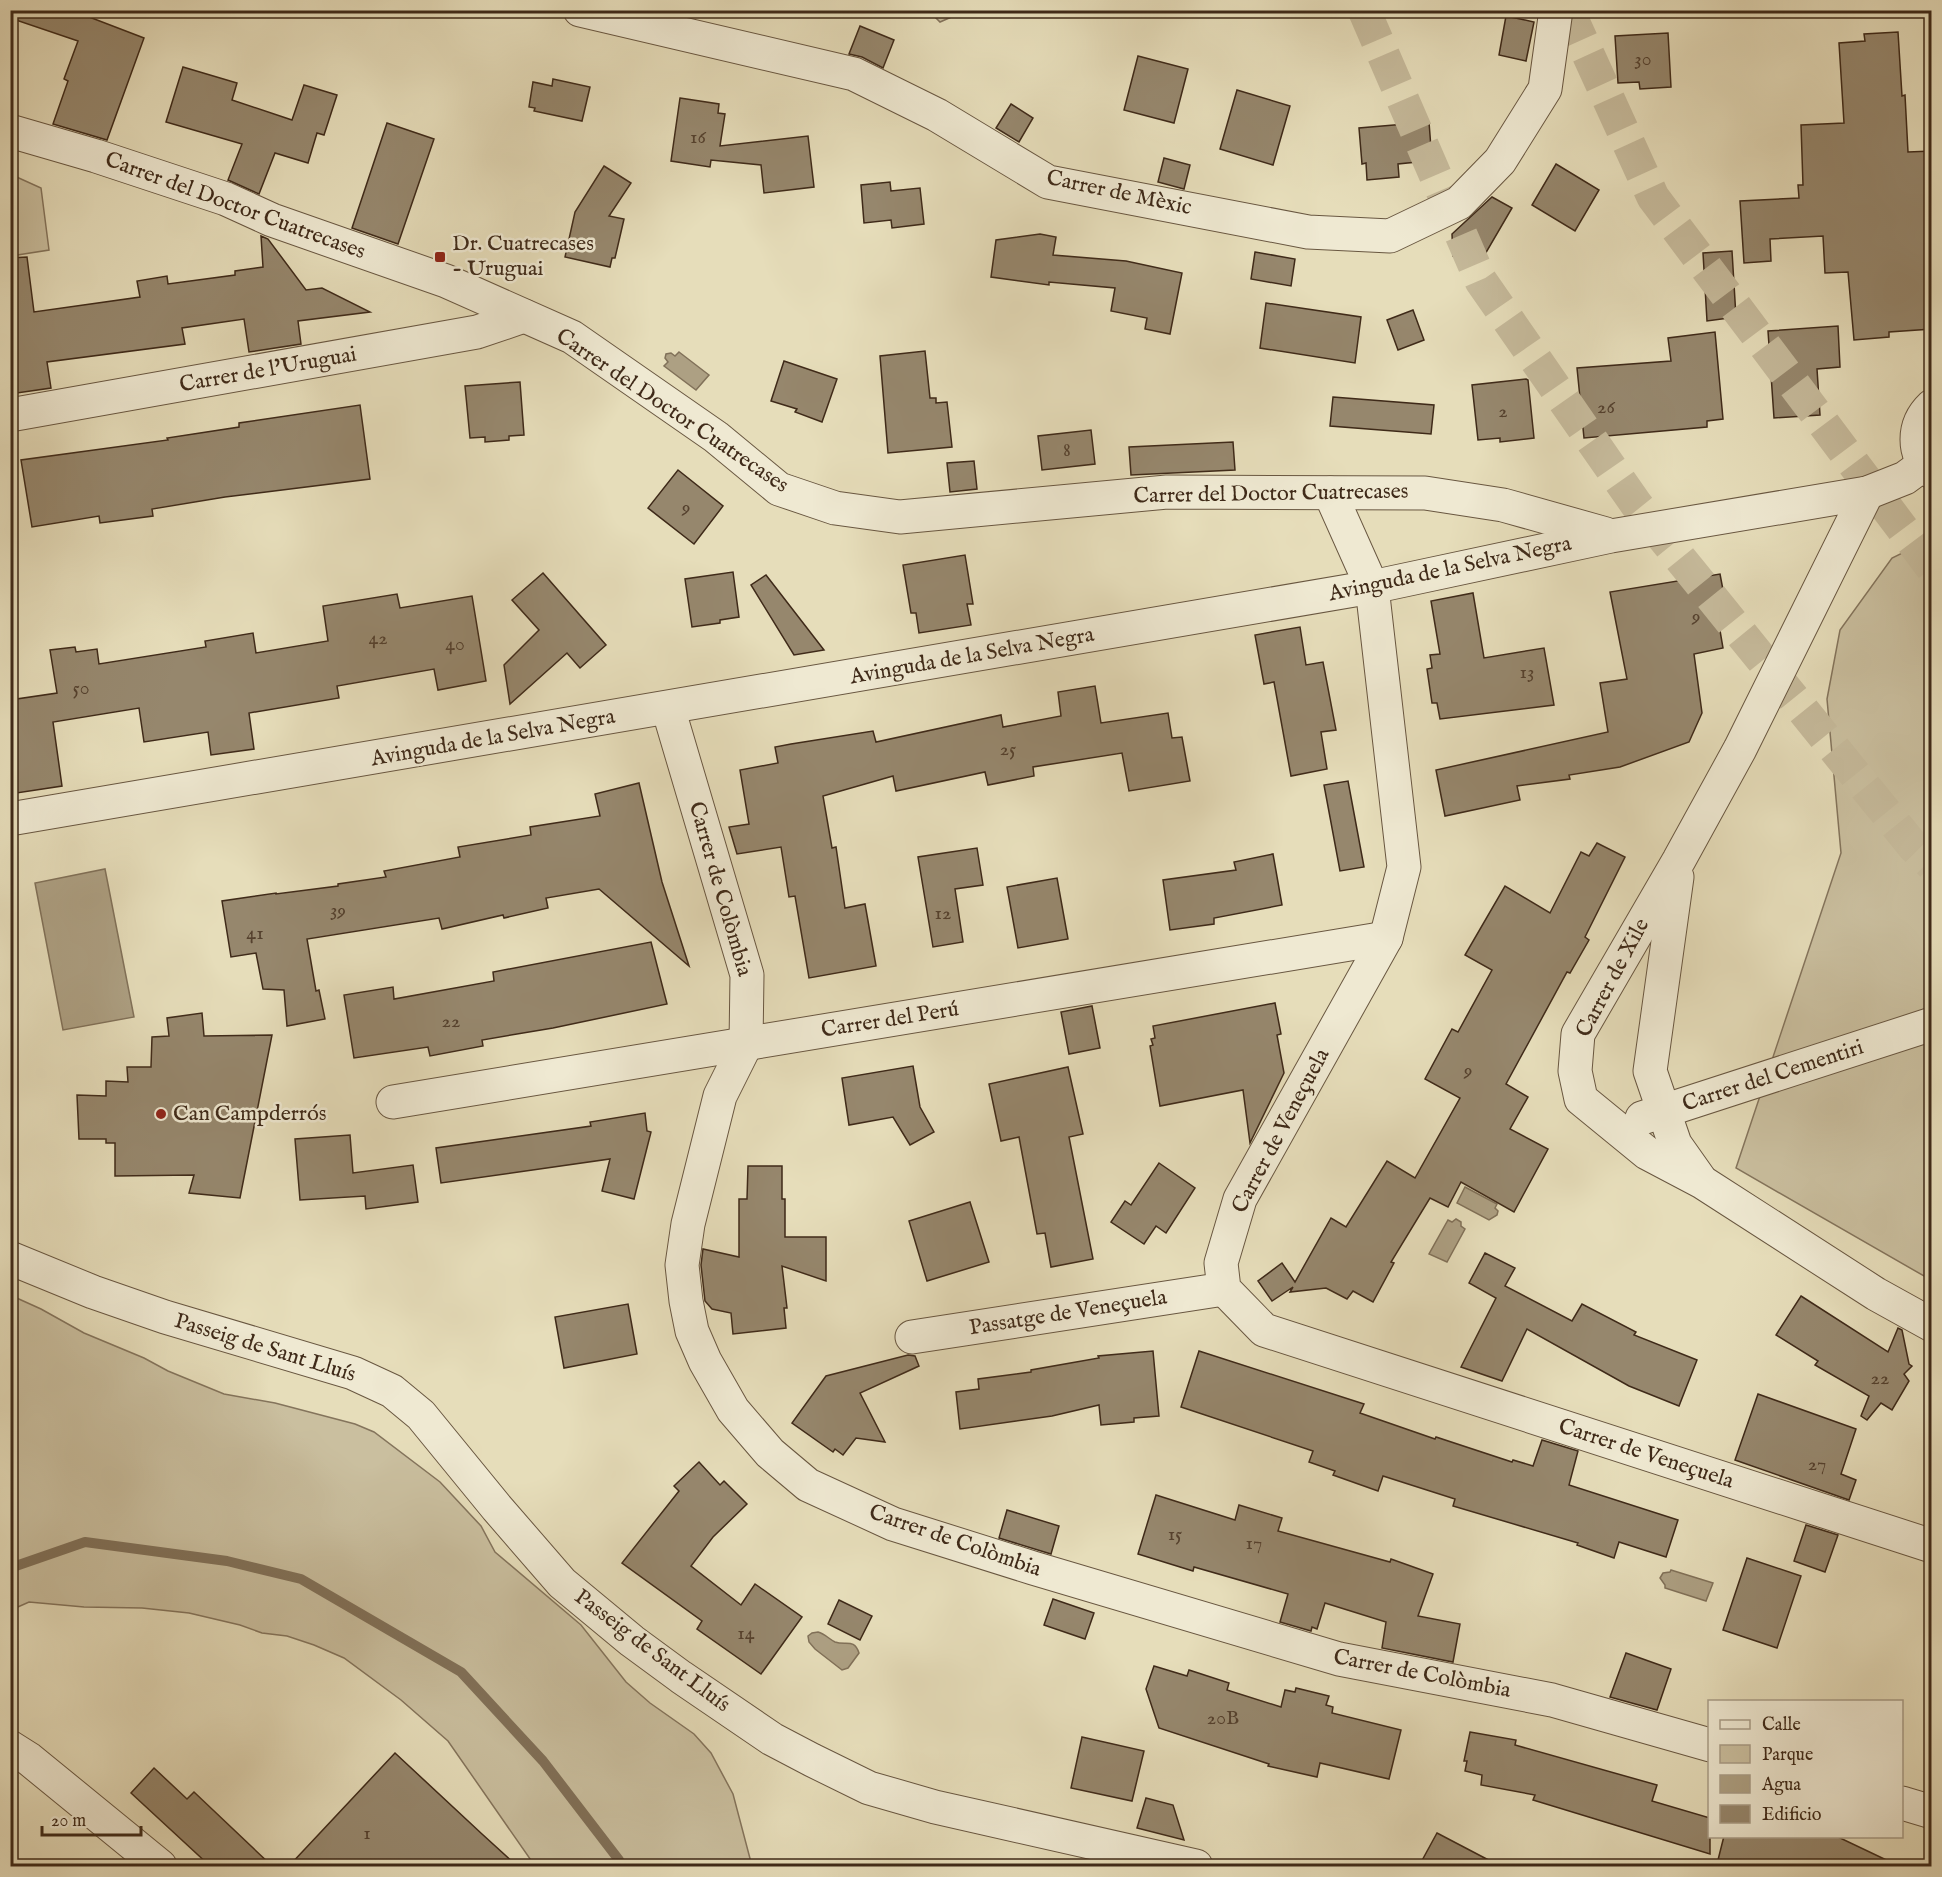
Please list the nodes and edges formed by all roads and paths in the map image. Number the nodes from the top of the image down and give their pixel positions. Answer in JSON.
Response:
{"nodes":[{"id":1,"x":580,"y":10,"type":"edge"},
{"id":2,"x":1556,"y":10,"type":"edge"},
{"id":3,"x":10,"y":131,"type":"edge"},
{"id":4,"x":524,"y":316,"type":"junction"},
{"id":5,"x":1932,"y":406,"type":"edge"},
{"id":6,"x":10,"y":415,"type":"edge"},
{"id":7,"x":1928,"y":468,"type":"edge"},
{"id":8,"x":1330,"y":493,"type":"junction"},
{"id":9,"x":1867,"y":493,"type":"junction"},
{"id":10,"x":1611,"y":536,"type":"junction"},
{"id":11,"x":1372,"y":587,"type":"junction"},
{"id":12,"x":668,"y":708,"type":"junction"},
{"id":13,"x":10,"y":819,"type":"edge"},
{"id":14,"x":1679,"y":860,"type":"junction"},
{"id":15,"x":1386,"y":938,"type":"junction"},
{"id":16,"x":1932,"y":1024,"type":"edge"},
{"id":17,"x":746,"y":1044,"type":"junction"},
{"id":18,"x":393,"y":1102,"type":"dead end"},
{"id":19,"x":1664,"y":1112,"type":"junction"},
{"id":20,"x":1613,"y":1127,"type":"junction"},
{"id":21,"x":1702,"y":1182,"type":"junction"},
{"id":22,"x":10,"y":1258,"type":"edge"},
{"id":23,"x":1224,"y":1289,"type":"junction"},
{"id":24,"x":1932,"y":1325,"type":"edge"},
{"id":25,"x":912,"y":1337,"type":"dead end"},
{"id":26,"x":1932,"y":1546,"type":"edge"},
{"id":27,"x":1708,"y":1744,"type":"edge"},
{"id":28,"x":10,"y":1747,"type":"edge"},
{"id":29,"x":1903,"y":1803,"type":"edge"},
{"id":30,"x":1932,"y":1812,"type":"edge"},
{"id":31,"x":160,"y":1866,"type":"edge"},
{"id":32,"x":1197,"y":1866,"type":"edge"}],
"edges":[{"from":1,"to":2,"type":"street","name":"Carrer de Mèxic"},
{"from":3,"to":4,"type":"street","name":"Carrer del Doctor Cuatrecases"},
{"from":4,"to":6,"type":"street","name":"Carrer de l'Uruguai"},
{"from":4,"to":8,"type":"street","name":"Carrer del Doctor Cuatrecases"},
{"from":5,"to":7,"type":"street"},
{"from":7,"to":9,"type":"street","name":"Avinguda de la Selva Negra"},
{"from":8,"to":10,"type":"street","name":"Carrer del Doctor Cuatrecases"},
{"from":8,"to":11,"type":"street","name":"Carrer de Veneçuela"},
{"from":9,"to":10,"type":"street","name":"Avinguda de la Selva Negra"},
{"from":9,"to":14,"type":"street","name":"Carrer de Xile"},
{"from":10,"to":11,"type":"street","name":"Avinguda de la Selva Negra"},
{"from":11,"to":12,"type":"street","name":"Avinguda de la Selva Negra"},
{"from":11,"to":15,"type":"street","name":"Carrer de Veneçuela"},
{"from":12,"to":13,"type":"street","name":"Avinguda de la Selva Negra"},
{"from":12,"to":17,"type":"street","name":"Carrer de Colòmbia"},
{"from":14,"to":19,"type":"street","name":"Carrer de Xile"},
{"from":14,"to":20,"type":"street","name":"Carrer de Xile"},
{"from":15,"to":17,"type":"street","name":"Carrer del Perú"},
{"from":15,"to":23,"type":"street","name":"Carrer de Veneçuela"},
{"from":16,"to":19,"type":"street","name":"Carrer del Cementiri"},
{"from":17,"to":18,"type":"street","name":"Carrer del Perú"},
{"from":17,"to":27,"type":"street","name":"Carrer de Colòmbia"},
{"from":19,"to":20,"type":"street","name":"Carrer del Cementiri"},
{"from":19,"to":21,"type":"street","name":"Carrer de Xile"},
{"from":20,"to":21,"type":"street","name":"Carrer de Xile"},
{"from":21,"to":24,"type":"street","name":"Carrer de Xile"},
{"from":22,"to":32,"type":"street","name":"Passeig de Sant Lluís"},
{"from":23,"to":25,"type":"street","name":"Passatge de Veneçuela"},
{"from":23,"to":26,"type":"street","name":"Carrer de Veneçuela"},
{"from":28,"to":31,"type":"street"},
{"from":29,"to":30,"type":"street"}]}
